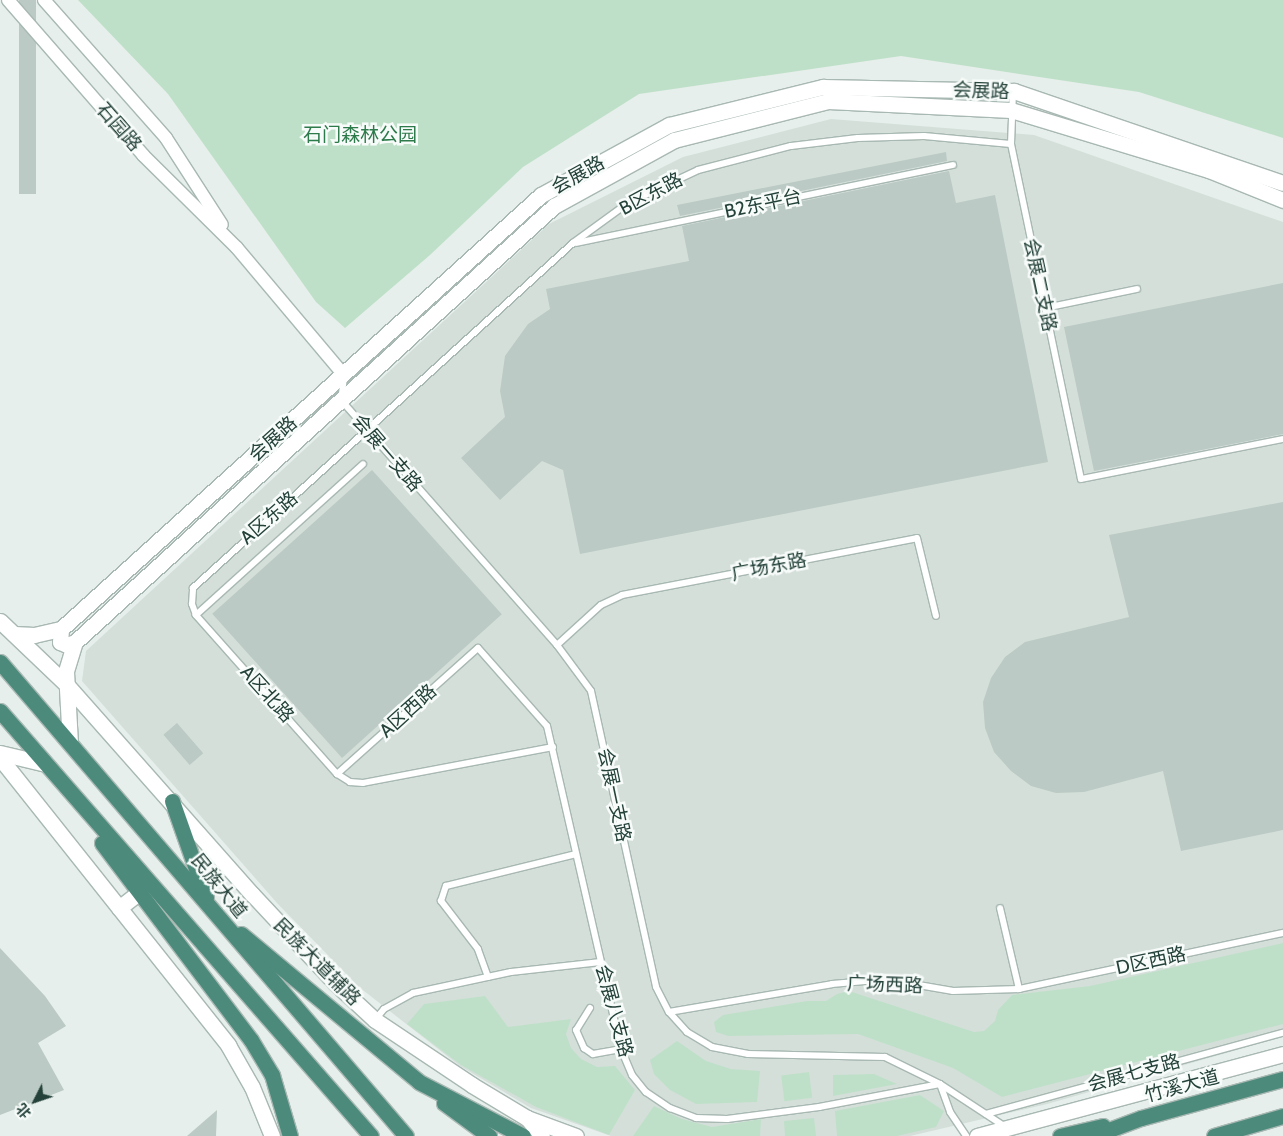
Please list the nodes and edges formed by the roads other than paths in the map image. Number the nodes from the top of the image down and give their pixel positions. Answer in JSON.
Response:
{"nodes":[{"id":1,"x":8,"y":0,"type":"edge"},
{"id":2,"x":44,"y":0,"type":"edge"},
{"id":3,"x":1014,"y":91,"type":"junction"},
{"id":4,"x":1010,"y":110,"type":"junction"},
{"id":5,"x":1011,"y":144,"type":"junction"},
{"id":6,"x":954,"y":165,"type":"dead end"},
{"id":7,"x":1283,"y":183,"type":"edge"},
{"id":8,"x":1283,"y":200,"type":"edge"},
{"id":9,"x":573,"y":243,"type":"junction"},
{"id":10,"x":236,"y":248,"type":"junction"},
{"id":11,"x":1137,"y":289,"type":"dead end"},
{"id":12,"x":1045,"y":308,"type":"junction"},
{"id":13,"x":344,"y":375,"type":"junction"},
{"id":14,"x":341,"y":400,"type":"junction"},
{"id":15,"x":368,"y":431,"type":"junction"},
{"id":16,"x":1283,"y":439,"type":"edge"},
{"id":17,"x":363,"y":464,"type":"dead end"},
{"id":18,"x":196,"y":615,"type":"junction"},
{"id":19,"x":936,"y":616,"type":"dead end"},
{"id":20,"x":0,"y":621,"type":"edge"},
{"id":21,"x":61,"y":629,"type":"junction"},
{"id":22,"x":7,"y":632,"type":"edge"},
{"id":23,"x":75,"y":642,"type":"junction"},
{"id":24,"x":557,"y":645,"type":"junction"},
{"id":25,"x":478,"y":648,"type":"joint"},
{"id":26,"x":0,"y":662,"type":"edge"},
{"id":27,"x":66,"y":684,"type":"junction"},
{"id":28,"x":0,"y":712,"type":"edge"},
{"id":29,"x":70,"y":743,"type":"junction"},
{"id":30,"x":553,"y":747,"type":"junction"},
{"id":31,"x":0,"y":752,"type":"edge"},
{"id":32,"x":0,"y":758,"type":"edge"},
{"id":33,"x":46,"y":764,"type":"junction"},
{"id":34,"x":338,"y":774,"type":"junction"},
{"id":35,"x":172,"y":801,"type":"junction"},
{"id":36,"x":576,"y":854,"type":"junction"},
{"id":37,"x":138,"y":893,"type":"junction"},
{"id":38,"x":210,"y":907,"type":"junction"},
{"id":39,"x":120,"y":908,"type":"junction"},
{"id":40,"x":1000,"y":908,"type":"dead end"},
{"id":41,"x":1283,"y":933,"type":"edge"},
{"id":42,"x":600,"y":962,"type":"junction"},
{"id":43,"x":488,"y":977,"type":"junction"},
{"id":44,"x":1019,"y":989,"type":"junction"},
{"id":45,"x":590,"y":1008,"type":"dead end"},
{"id":46,"x":669,"y":1012,"type":"junction"},
{"id":47,"x":375,"y":1020,"type":"junction"},
{"id":48,"x":1283,"y":1033,"type":"edge"},
{"id":49,"x":620,"y":1049,"type":"junction"},
{"id":50,"x":1283,"y":1054,"type":"edge"},
{"id":51,"x":1283,"y":1079,"type":"edge"},
{"id":52,"x":940,"y":1084,"type":"junction"},
{"id":53,"x":986,"y":1114,"type":"junction"},
{"id":54,"x":1283,"y":1116,"type":"edge"},
{"id":55,"x":527,"y":1118,"type":"junction"},
{"id":56,"x":1141,"y":1118,"type":"junction"},
{"id":57,"x":477,"y":1121,"type":"junction"},
{"id":58,"x":1008,"y":1128,"type":"junction"},
{"id":59,"x":272,"y":1136,"type":"edge"},
{"id":60,"x":290,"y":1136,"type":"edge"},
{"id":61,"x":371,"y":1136,"type":"edge"},
{"id":62,"x":406,"y":1136,"type":"edge"},
{"id":63,"x":489,"y":1136,"type":"edge"},
{"id":64,"x":523,"y":1136,"type":"edge"},
{"id":65,"x":542,"y":1136,"type":"edge"},
{"id":66,"x":576,"y":1136,"type":"edge"},
{"id":67,"x":966,"y":1136,"type":"edge"},
{"id":68,"x":977,"y":1136,"type":"edge"},
{"id":69,"x":1060,"y":1136,"type":"edge"},
{"id":70,"x":1093,"y":1136,"type":"edge"},
{"id":71,"x":1214,"y":1136,"type":"edge"}],
"edges":[{"from":1,"to":10,"type":"street","name":"石园路"},
{"from":2,"to":10,"type":"street","name":"石园路"},
{"from":3,"to":4,"type":"lane","name":"会展二支路"},
{"from":3,"to":7,"type":"main road","name":"会展路"},
{"from":3,"to":13,"type":"main road","name":"会展路"},
{"from":4,"to":5,"type":"lane","name":"会展二支路"},
{"from":4,"to":8,"type":"main road","name":"会展路"},
{"from":4,"to":14,"type":"main road","name":"会展路"},
{"from":5,"to":9,"type":"lane","name":"B区东路"},
{"from":5,"to":12,"type":"lane","name":"会展二支路"},
{"from":6,"to":9,"type":"lane","name":"B2东平台"},
{"from":9,"to":15,"type":"lane","name":"B区东路"},
{"from":10,"to":13,"type":"street","name":"石园路"},
{"from":11,"to":12,"type":"lane"},
{"from":12,"to":16,"type":"lane","name":"会展二支路"},
{"from":13,"to":14,"type":"lane","name":"会展一支路"},
{"from":13,"to":21,"type":"main road","name":"会展路"},
{"from":14,"to":15,"type":"lane","name":"会展一支路"},
{"from":14,"to":23,"type":"main road","name":"会展路"},
{"from":15,"to":18,"type":"lane","name":"A区东路"},
{"from":15,"to":24,"type":"lane","name":"会展一支路"},
{"from":17,"to":18,"type":"lane"},
{"from":18,"to":34,"type":"lane","name":"A区北路"},
{"from":19,"to":24,"type":"lane","name":"广场东路"},
{"from":20,"to":22,"type":"main road","name":"民族大道辅路"},
{"from":21,"to":22,"type":"main road","name":"会展路"},
{"from":21,"to":23,"type":"main road"},
{"from":22,"to":27,"type":"main road","name":"民族大道辅路"},
{"from":23,"to":27,"type":"main road"},
{"from":24,"to":46,"type":"lane","name":"会展一支路"},
{"from":25,"to":30,"type":"lane","name":"会展八支路"},
{"from":25,"to":34,"type":"lane","name":"A区西路"},
{"from":26,"to":29,"type":"highway","name":"民族大道"},
{"from":27,"to":29,"type":"main road"},
{"from":27,"to":35,"type":"main road","name":"民族大道辅路"},
{"from":28,"to":33,"type":"highway"},
{"from":29,"to":38,"type":"highway","name":"民族大道"},
{"from":30,"to":34,"type":"lane"},
{"from":30,"to":36,"type":"lane","name":"会展八支路"},
{"from":31,"to":33,"type":"main road"},
{"from":32,"to":39,"type":"main road"},
{"from":33,"to":37,"type":"highway"},
{"from":33,"to":61,"type":"highway"},
{"from":35,"to":38,"type":"highway"},
{"from":35,"to":47,"type":"main road","name":"民族大道辅路"},
{"from":36,"to":42,"type":"lane","name":"会展八支路"},
{"from":36,"to":43,"type":"lane"},
{"from":37,"to":39,"type":"main road"},
{"from":37,"to":60,"type":"highway"},
{"from":38,"to":57,"type":"highway"},
{"from":38,"to":62,"type":"highway","name":"民族大道"},
{"from":39,"to":59,"type":"main road"},
{"from":40,"to":44,"type":"lane"},
{"from":41,"to":44,"type":"lane","name":"D区西路"},
{"from":42,"to":43,"type":"lane"},
{"from":42,"to":49,"type":"lane","name":"会展八支路"},
{"from":43,"to":47,"type":"lane"},
{"from":44,"to":46,"type":"lane","name":"广场西路"},
{"from":45,"to":49,"type":"lane"},
{"from":46,"to":52,"type":"lane","name":"会展一支路"},
{"from":47,"to":55,"type":"main road","name":"民族大道辅路"},
{"from":48,"to":53,"type":"lane","name":"会展七支路"},
{"from":49,"to":52,"type":"lane","name":"会展八支路"},
{"from":50,"to":58,"type":"main road"},
{"from":51,"to":56,"type":"highway","name":"竹溪大道"},
{"from":52,"to":53,"type":"lane","name":"会展一支路"},
{"from":52,"to":67,"type":"lane"},
{"from":53,"to":58,"type":"lane","name":"会展一支路"},
{"from":54,"to":71,"type":"highway"},
{"from":55,"to":65,"type":"main road","name":"民族大道辅路"},
{"from":55,"to":66,"type":"main road"},
{"from":56,"to":69,"type":"highway"},
{"from":56,"to":70,"type":"highway","name":"竹溪大道"},
{"from":57,"to":63,"type":"highway"},
{"from":57,"to":64,"type":"highway"},
{"from":58,"to":68,"type":"main road"}]}
